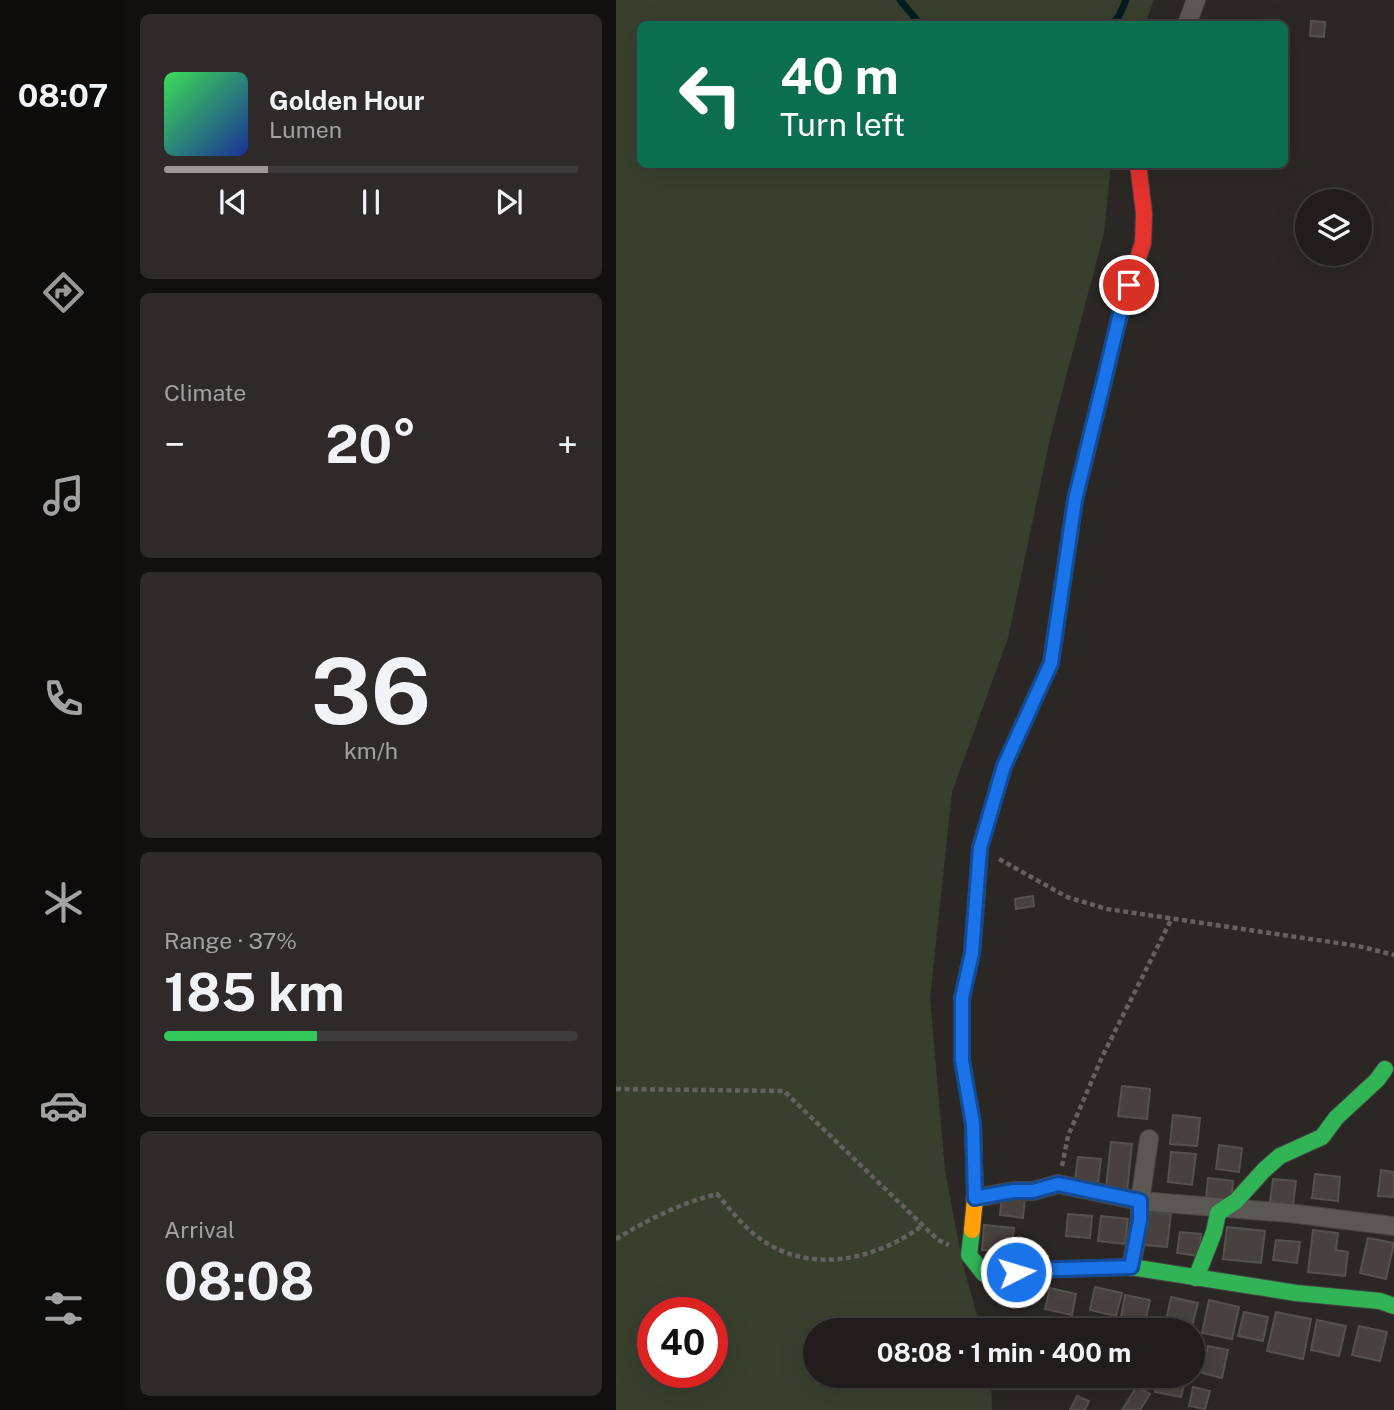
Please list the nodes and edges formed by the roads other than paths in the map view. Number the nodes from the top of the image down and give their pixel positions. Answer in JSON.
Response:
{"nodes":[{"id":1,"x":1196,"y":0,"type":"edge"},
{"id":2,"x":1188,"y":21,"type":"edge"},
{"id":3,"x":1138,"y":168,"type":"edge"},
{"id":4,"x":1385,"y":1069,"type":"dead end"},
{"id":5,"x":1150,"y":1139,"type":"dead end"},
{"id":6,"x":975,"y":1198,"type":"junction"},
{"id":7,"x":1140,"y":1201,"type":"junction"},
{"id":8,"x":1228,"y":1209,"type":"junction"},
{"id":9,"x":1394,"y":1226,"type":"edge"},
{"id":10,"x":1131,"y":1267,"type":"junction"},
{"id":11,"x":1196,"y":1278,"type":"junction"},
{"id":12,"x":1394,"y":1303,"type":"edge"}],
"edges":[{"from":1,"to":2,"type":"street"},
{"from":3,"to":6,"type":"street"},
{"from":4,"to":8,"type":"street"},
{"from":5,"to":7,"type":"street"},
{"from":6,"to":7,"type":"street"},
{"from":6,"to":10,"type":"street"},
{"from":7,"to":8,"type":"street"},
{"from":7,"to":10,"type":"street"},
{"from":8,"to":9,"type":"street"},
{"from":8,"to":11,"type":"street"},
{"from":10,"to":11,"type":"street"},
{"from":11,"to":12,"type":"street"}]}
